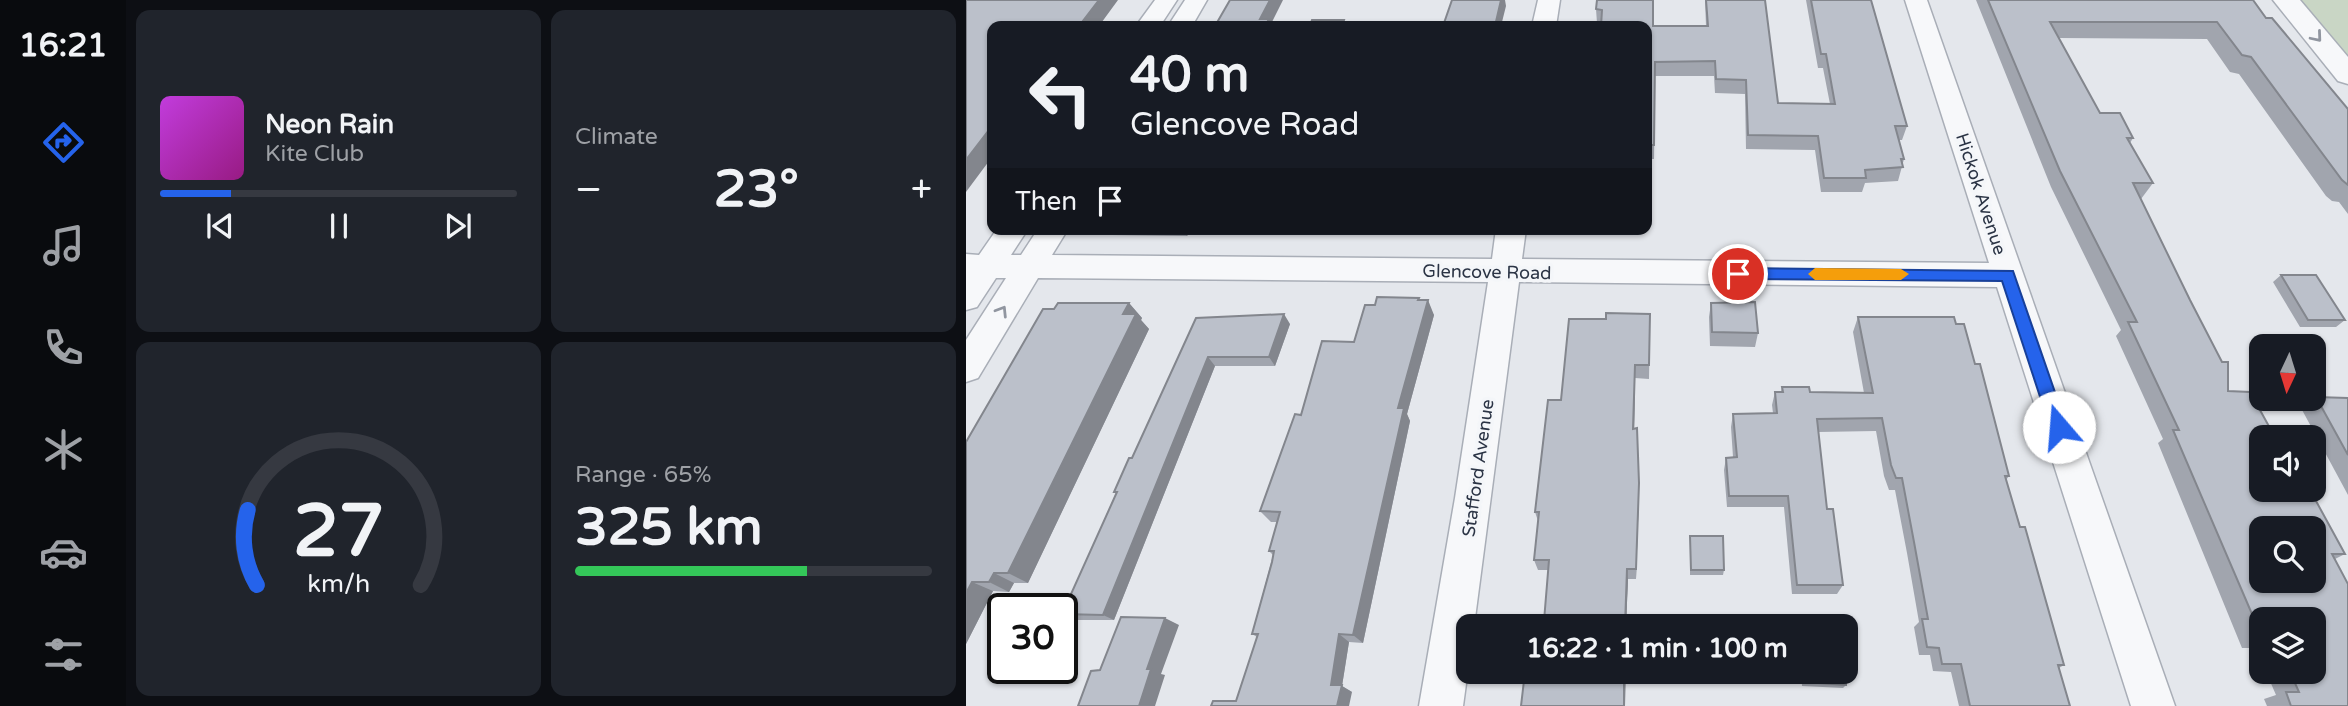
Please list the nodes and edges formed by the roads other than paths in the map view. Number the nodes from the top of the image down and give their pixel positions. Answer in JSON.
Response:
{"nodes":[{"id":1,"x":1166,"y":0,"type":"edge"},
{"id":2,"x":1196,"y":0,"type":"edge"},
{"id":3,"x":1549,"y":0,"type":"edge"},
{"id":4,"x":1916,"y":0,"type":"edge"},
{"id":5,"x":2286,"y":0,"type":"edge"},
{"id":6,"x":1151,"y":21,"type":"edge"},
{"id":7,"x":1183,"y":21,"type":"edge"},
{"id":8,"x":1545,"y":21,"type":"edge"},
{"id":9,"x":2348,"y":75,"type":"edge"},
{"id":10,"x":1007,"y":235,"type":"edge"},
{"id":11,"x":1049,"y":235,"type":"edge"},
{"id":12,"x":1510,"y":235,"type":"edge"},
{"id":13,"x":977,"y":266,"type":"edge"},
{"id":14,"x":1030,"y":266,"type":"junction"},
{"id":15,"x":1506,"y":272,"type":"junction"},
{"id":16,"x":2008,"y":275,"type":"junction"},
{"id":17,"x":966,"y":298,"type":"edge"},
{"id":18,"x":966,"y":369,"type":"edge"},
{"id":19,"x":1441,"y":706,"type":"edge"},
{"id":20,"x":2153,"y":706,"type":"edge"}],
"edges":[{"from":1,"to":6,"type":"street"},
{"from":2,"to":7,"type":"street"},
{"from":3,"to":8,"type":"street"},
{"from":4,"to":16,"type":"street","name":"Hickok Avenue"},
{"from":5,"to":9,"type":"street","one_way":true},
{"from":10,"to":13,"type":"street"},
{"from":11,"to":14,"type":"street"},
{"from":12,"to":15,"type":"street","name":"Stafford Avenue"},
{"from":13,"to":14,"type":"street","name":"Glencove Road"},
{"from":13,"to":17,"type":"street"},
{"from":14,"to":15,"type":"street","name":"Glencove Road"},
{"from":18,"to":14,"type":"street","one_way":true},
{"from":15,"to":16,"type":"street","name":"Glencove Road"},
{"from":15,"to":19,"type":"street","name":"Stafford Avenue"},
{"from":16,"to":20,"type":"street","name":"Hickok Avenue"}]}
